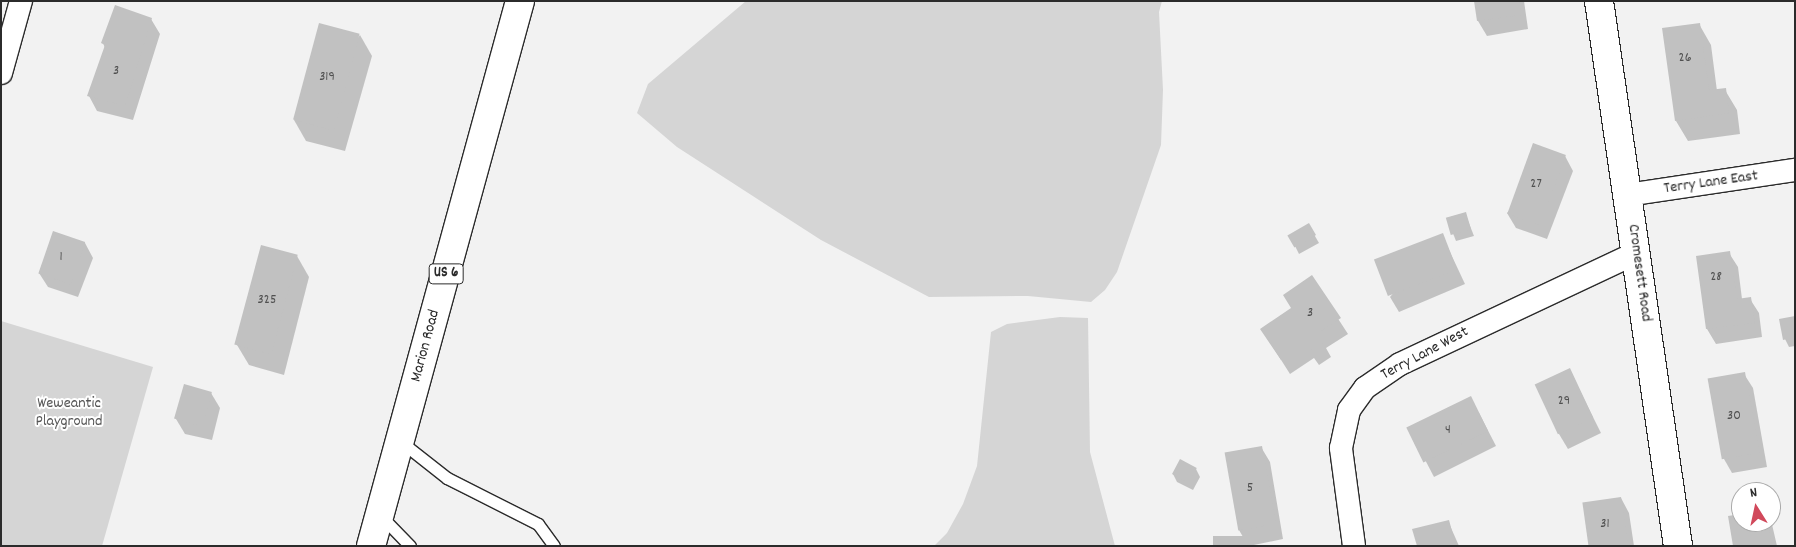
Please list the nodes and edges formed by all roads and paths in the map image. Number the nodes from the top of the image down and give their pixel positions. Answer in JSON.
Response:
{"nodes":[{"id":1,"x":21,"y":1,"type":"edge"},
{"id":2,"x":520,"y":1,"type":"edge"},
{"id":3,"x":1599,"y":1,"type":"edge"},
{"id":4,"x":1,"y":73,"type":"edge"},
{"id":5,"x":1795,"y":170,"type":"edge"},
{"id":6,"x":1627,"y":195,"type":"junction"},
{"id":7,"x":1636,"y":254,"type":"junction"},
{"id":8,"x":400,"y":441,"type":"junction"},
{"id":9,"x":380,"y":515,"type":"junction"},
{"id":10,"x":371,"y":546,"type":"edge"},
{"id":11,"x":410,"y":546,"type":"edge"},
{"id":12,"x":554,"y":546,"type":"edge"},
{"id":13,"x":1354,"y":546,"type":"edge"},
{"id":14,"x":1678,"y":546,"type":"edge"}],
"edges":[{"from":1,"to":4,"type":"street"},
{"from":2,"to":8,"type":"main road","name":"Marion Road","number":"US 6"},
{"from":3,"to":6,"type":"main road","name":"Cromesett Road"},
{"from":5,"to":6,"type":"street","name":"Terry Lane East"},
{"from":6,"to":7,"type":"main road","name":"Cromesett Road"},
{"from":7,"to":13,"type":"street","name":"Terry Lane West"},
{"from":7,"to":14,"type":"main road","name":"Cromesett Road"},
{"from":8,"to":9,"type":"main road","name":"Marion Road","number":"US 6"},
{"from":8,"to":12,"type":"lane"},
{"from":9,"to":10,"type":"main road","name":"Marion Road","number":"US 6"},
{"from":9,"to":11,"type":"lane"}]}
